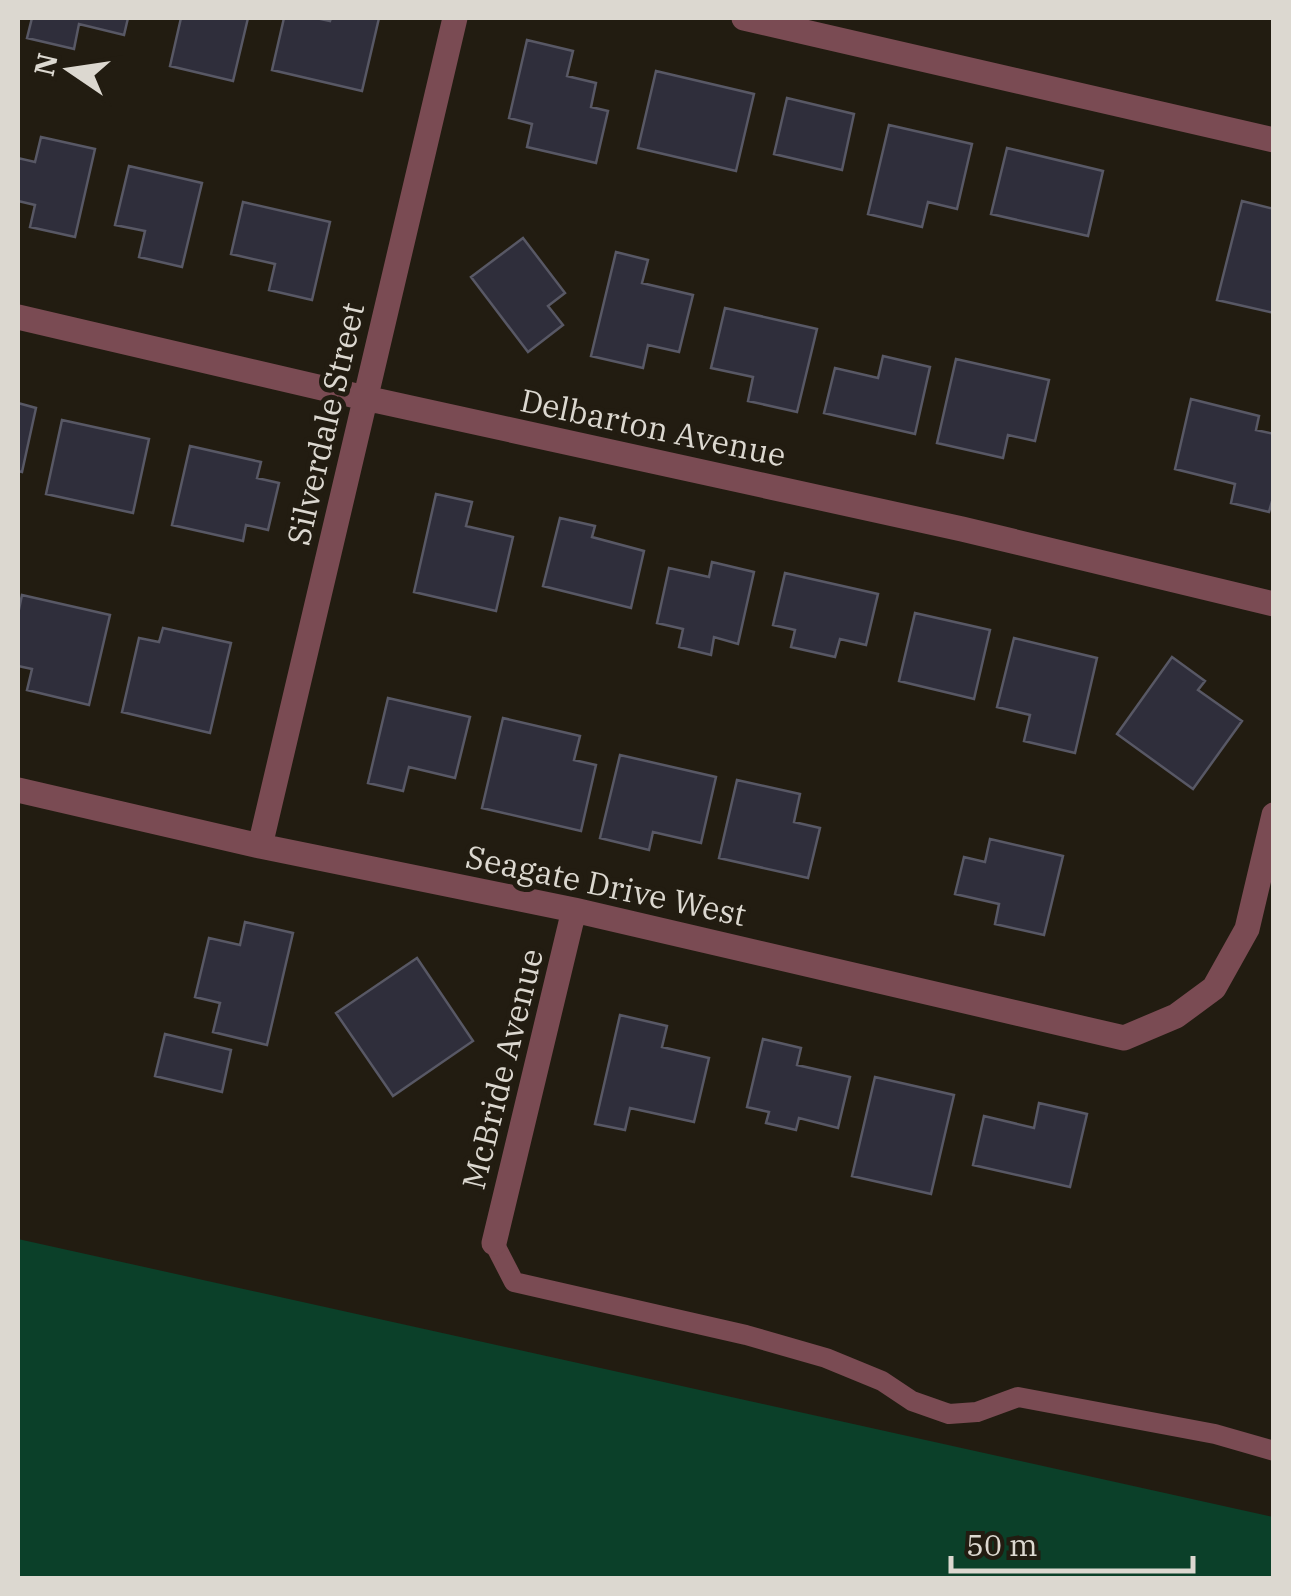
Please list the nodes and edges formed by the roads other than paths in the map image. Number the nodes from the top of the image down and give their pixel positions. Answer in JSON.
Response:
{"nodes":[{"id":1,"x":455,"y":18,"type":"edge"},
{"id":2,"x":744,"y":18,"type":"edge"},
{"id":3,"x":1274,"y":140,"type":"edge"},
{"id":4,"x":18,"y":317,"type":"edge"},
{"id":5,"x":365,"y":398,"type":"junction"},
{"id":6,"x":1274,"y":604,"type":"edge"},
{"id":7,"x":18,"y":790,"type":"edge"},
{"id":8,"x":1274,"y":815,"type":"edge"},
{"id":9,"x":260,"y":846,"type":"junction"},
{"id":10,"x":574,"y":910,"type":"junction"},
{"id":11,"x":494,"y":1242,"type":"joint"},
{"id":12,"x":1274,"y":1451,"type":"edge"}],
"edges":[{"from":1,"to":5,"type":"street","name":"Silverdale Street"},
{"from":2,"to":3,"type":"street"},
{"from":4,"to":5,"type":"street","name":"Delbarton Avenue"},
{"from":5,"to":6,"type":"street","name":"Delbarton Avenue"},
{"from":5,"to":9,"type":"street","name":"Silverdale Street"},
{"from":7,"to":9,"type":"street","name":"Seagate Drive West"},
{"from":8,"to":10,"type":"street","name":"Seagate Drive West"},
{"from":9,"to":10,"type":"street","name":"Seagate Drive West"},
{"from":10,"to":11,"type":"street","name":"McBride Avenue"},
{"from":11,"to":12,"type":"lane"}]}
